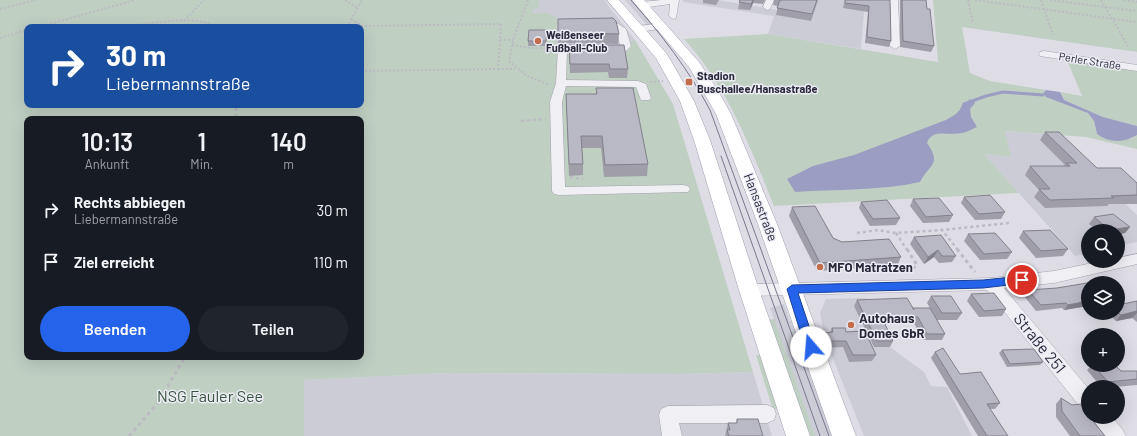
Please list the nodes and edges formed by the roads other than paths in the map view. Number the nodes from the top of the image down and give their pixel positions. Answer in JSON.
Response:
{"nodes":[{"id":1,"x":613,"y":0,"type":"edge"},
{"id":2,"x":675,"y":0,"type":"edge"},
{"id":3,"x":894,"y":0,"type":"edge"},
{"id":4,"x":643,"y":2,"type":"edge"},
{"id":5,"x":673,"y":16,"type":"dead end"},
{"id":6,"x":612,"y":23,"type":"edge"},
{"id":7,"x":662,"y":26,"type":"junction"},
{"id":8,"x":639,"y":29,"type":"junction"},
{"id":9,"x":895,"y":46,"type":"dead end"},
{"id":10,"x":1044,"y":54,"type":"dead end"},
{"id":11,"x":1137,"y":68,"type":"edge"},
{"id":12,"x":561,"y":84,"type":"junction"},
{"id":13,"x":645,"y":98,"type":"dead end"},
{"id":14,"x":683,"y":190,"type":"dead end"},
{"id":15,"x":1137,"y":259,"type":"edge"},
{"id":16,"x":987,"y":284,"type":"junction"},
{"id":17,"x":792,"y":289,"type":"junction"},
{"id":18,"x":749,"y":290,"type":"junction"},
{"id":19,"x":1081,"y":394,"type":"edge"},
{"id":20,"x":767,"y":414,"type":"dead end"},
{"id":21,"x":1106,"y":424,"type":"edge"},
{"id":22,"x":672,"y":436,"type":"edge"},
{"id":23,"x":798,"y":436,"type":"edge"},
{"id":24,"x":844,"y":436,"type":"edge"},
{"id":25,"x":1116,"y":436,"type":"edge"}],
"edges":[{"from":1,"to":8,"type":"main road"},
{"from":2,"to":4,"type":"street"},
{"from":2,"to":5,"type":"street"},
{"from":3,"to":9,"type":"street"},
{"from":4,"to":7,"type":"main road","name":"Hansastraße"},
{"from":6,"to":12,"type":"street"},
{"from":7,"to":8,"type":"street"},
{"from":7,"to":17,"type":"main road","name":"Hansastraße"},
{"from":8,"to":18,"type":"main road"},
{"from":10,"to":11,"type":"street","name":"Perler Straße"},
{"from":12,"to":13,"type":"street"},
{"from":12,"to":14,"type":"street"},
{"from":15,"to":16,"type":"street"},
{"from":16,"to":17,"type":"street"},
{"from":16,"to":19,"type":"street","name":"Straße 251"},
{"from":17,"to":18,"type":"street"},
{"from":17,"to":24,"type":"main road","name":"Hansastraße"},
{"from":18,"to":23,"type":"main road"},
{"from":20,"to":22,"type":"street"},
{"from":21,"to":25,"type":"street"}]}
